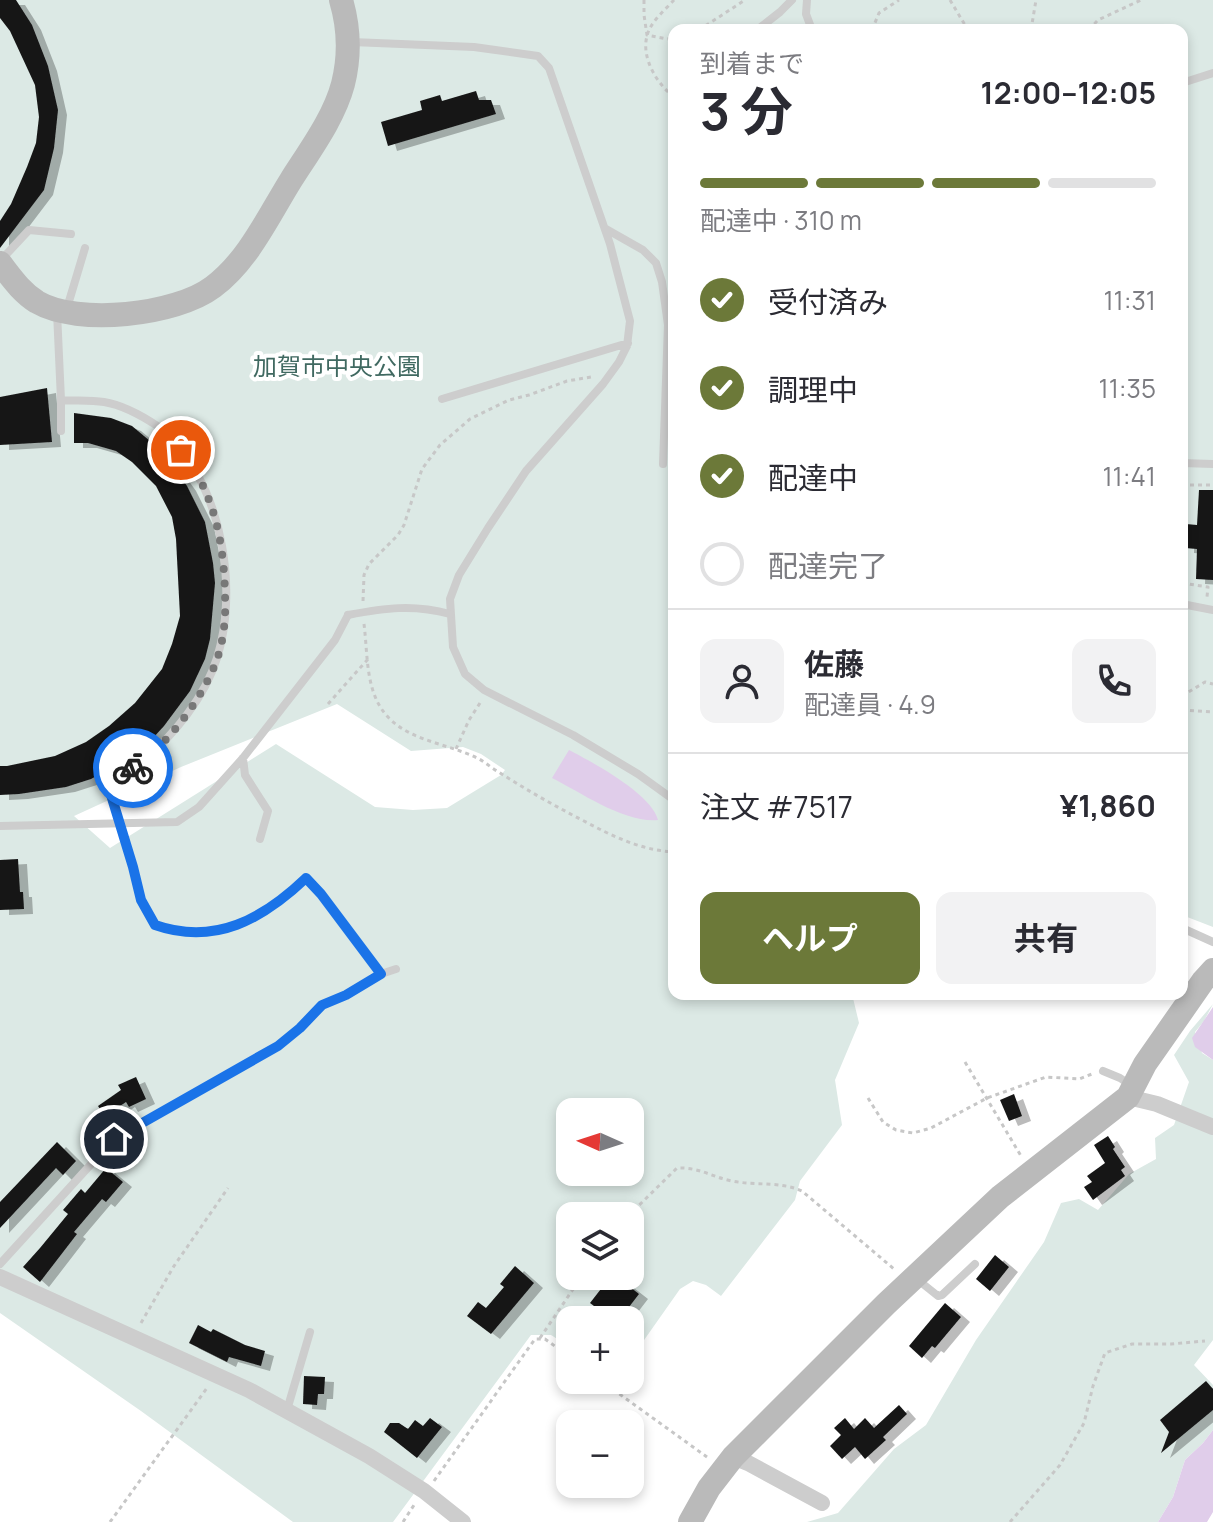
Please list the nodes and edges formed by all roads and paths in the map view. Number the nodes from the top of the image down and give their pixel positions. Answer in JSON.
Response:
{"nodes":[{"id":1,"x":341,"y":0,"type":"edge"},
{"id":2,"x":644,"y":0,"type":"edge"},
{"id":3,"x":674,"y":0,"type":"edge"},
{"id":4,"x":745,"y":0,"type":"edge"},
{"id":5,"x":792,"y":0,"type":"edge"},
{"id":6,"x":807,"y":0,"type":"edge"},
{"id":7,"x":899,"y":0,"type":"edge"},
{"id":8,"x":950,"y":0,"type":"edge"},
{"id":9,"x":1036,"y":0,"type":"edge"},
{"id":10,"x":1141,"y":0,"type":"edge"},
{"id":11,"x":708,"y":24,"type":"edge"},
{"id":12,"x":765,"y":24,"type":"edge"},
{"id":13,"x":810,"y":24,"type":"edge"},
{"id":14,"x":874,"y":24,"type":"edge"},
{"id":15,"x":964,"y":24,"type":"edge"},
{"id":16,"x":1032,"y":24,"type":"edge"},
{"id":17,"x":1094,"y":24,"type":"edge"},
{"id":18,"x":647,"y":35,"type":"junction"},
{"id":19,"x":668,"y":39,"type":"edge"},
{"id":20,"x":348,"y":42,"type":"junction"},
{"id":21,"x":1213,"y":73,"type":"edge"},
{"id":22,"x":1188,"y":81,"type":"edge"},
{"id":23,"x":668,"y":91,"type":"edge"},
{"id":24,"x":605,"y":229,"type":"junction"},
{"id":25,"x":71,"y":234,"type":"dead end"},
{"id":26,"x":85,"y":248,"type":"dead end"},
{"id":27,"x":1,"y":267,"type":"edge"},
{"id":28,"x":61,"y":311,"type":"junction"},
{"id":29,"x":628,"y":343,"type":"junction"},
{"id":30,"x":668,"y":346,"type":"joint"},
{"id":31,"x":607,"y":377,"type":"junction"},
{"id":32,"x":442,"y":399,"type":"dead end"},
{"id":33,"x":61,"y":400,"type":"junction"},
{"id":34,"x":61,"y":431,"type":"dead end"},
{"id":35,"x":1188,"y":463,"type":"edge"},
{"id":36,"x":663,"y":464,"type":"dead end"},
{"id":37,"x":1213,"y":464,"type":"edge"},
{"id":38,"x":1188,"y":485,"type":"edge"},
{"id":39,"x":1213,"y":485,"type":"edge"},
{"id":40,"x":1188,"y":584,"type":"edge"},
{"id":41,"x":363,"y":605,"type":"dead end"},
{"id":42,"x":1188,"y":605,"type":"edge"},
{"id":43,"x":1210,"y":610,"type":"edge"},
{"id":44,"x":363,"y":614,"type":"dead end"},
{"id":45,"x":450,"y":614,"type":"junction"},
{"id":46,"x":368,"y":659,"type":"junction"},
{"id":47,"x":1213,"y":684,"type":"edge"},
{"id":48,"x":486,"y":692,"type":"junction"},
{"id":49,"x":1188,"y":692,"type":"edge"},
{"id":50,"x":328,"y":704,"type":"dead end"},
{"id":51,"x":1188,"y":710,"type":"edge"},
{"id":52,"x":1213,"y":712,"type":"edge"},
{"id":53,"x":456,"y":749,"type":"junction"},
{"id":54,"x":243,"y":758,"type":"junction"},
{"id":55,"x":668,"y":796,"type":"edge"},
{"id":56,"x":120,"y":824,"type":"junction"},
{"id":57,"x":0,"y":826,"type":"edge"},
{"id":58,"x":260,"y":839,"type":"dead end"},
{"id":59,"x":668,"y":852,"type":"edge"},
{"id":60,"x":1188,"y":932,"type":"edge"},
{"id":61,"x":1213,"y":942,"type":"edge"},
{"id":62,"x":396,"y":969,"type":"dead end"},
{"id":63,"x":1213,"y":970,"type":"edge"},
{"id":64,"x":381,"y":974,"type":"junction"},
{"id":65,"x":965,"y":1062,"type":"dead end"},
{"id":66,"x":1103,"y":1071,"type":"joint"},
{"id":67,"x":1130,"y":1092,"type":"junction"},
{"id":68,"x":868,"y":1098,"type":"dead end"},
{"id":69,"x":987,"y":1098,"type":"junction"},
{"id":70,"x":1213,"y":1127,"type":"edge"},
{"id":71,"x":1031,"y":1173,"type":"junction"},
{"id":72,"x":228,"y":1188,"type":"dead end"},
{"id":73,"x":642,"y":1202,"type":"edge"},
{"id":74,"x":0,"y":1264,"type":"edge"},
{"id":75,"x":975,"y":1264,"type":"dead end"},
{"id":76,"x":0,"y":1277,"type":"edge"},
{"id":77,"x":912,"y":1279,"type":"junction"},
{"id":78,"x":573,"y":1290,"type":"edge"},
{"id":79,"x":310,"y":1332,"type":"dead end"},
{"id":80,"x":134,"y":1337,"type":"junction"},
{"id":81,"x":540,"y":1338,"type":"junction"},
{"id":82,"x":1205,"y":1341,"type":"dead end"},
{"id":83,"x":556,"y":1347,"type":"edge"},
{"id":84,"x":216,"y":1375,"type":"junction"},
{"id":85,"x":619,"y":1394,"type":"edge"},
{"id":86,"x":286,"y":1411,"type":"junction"},
{"id":87,"x":728,"y":1463,"type":"junction"},
{"id":88,"x":424,"y":1491,"type":"junction"},
{"id":89,"x":822,"y":1503,"type":"dead end"},
{"id":90,"x":110,"y":1522,"type":"edge"},
{"id":91,"x":403,"y":1522,"type":"edge"},
{"id":92,"x":463,"y":1522,"type":"edge"},
{"id":93,"x":690,"y":1522,"type":"edge"},
{"id":94,"x":1010,"y":1522,"type":"edge"}],
"edges":[{"from":1,"to":20,"type":"street"},
{"from":2,"to":18,"type":"path"},
{"from":3,"to":18,"type":"path"},
{"from":4,"to":11,"type":"path"},
{"from":5,"to":12,"type":"lane"},
{"from":6,"to":13,"type":"lane"},
{"from":7,"to":14,"type":"path"},
{"from":8,"to":15,"type":"path"},
{"from":9,"to":16,"type":"path"},
{"from":10,"to":17,"type":"path"},
{"from":18,"to":19,"type":"path"},
{"from":18,"to":23,"type":"path"},
{"from":20,"to":24,"type":"lane"},
{"from":20,"to":28,"type":"street"},
{"from":21,"to":22,"type":"lane"},
{"from":24,"to":29,"type":"lane"},
{"from":24,"to":30,"type":"lane"},
{"from":25,"to":27,"type":"lane"},
{"from":26,"to":28,"type":"lane"},
{"from":27,"to":28,"type":"street"},
{"from":28,"to":33,"type":"lane"},
{"from":29,"to":31,"type":"lane"},
{"from":29,"to":32,"type":"lane"},
{"from":30,"to":36,"type":"lane"},
{"from":31,"to":41,"type":"path"},
{"from":31,"to":45,"type":"lane"},
{"from":33,"to":34,"type":"lane"},
{"from":33,"to":56,"type":"lane"},
{"from":35,"to":37,"type":"lane"},
{"from":38,"to":39,"type":"path"},
{"from":40,"to":43,"type":"path"},
{"from":42,"to":43,"type":"lane"},
{"from":44,"to":46,"type":"path"},
{"from":45,"to":48,"type":"lane"},
{"from":45,"to":54,"type":"lane","bridge":true},
{"from":46,"to":50,"type":"path"},
{"from":46,"to":53,"type":"path"},
{"from":47,"to":49,"type":"path"},
{"from":48,"to":53,"type":"path"},
{"from":48,"to":55,"type":"lane"},
{"from":51,"to":52,"type":"path"},
{"from":53,"to":59,"type":"path"},
{"from":54,"to":56,"type":"lane"},
{"from":54,"to":58,"type":"lane"},
{"from":56,"to":57,"type":"lane"},
{"from":56,"to":64,"type":"lane"},
{"from":60,"to":61,"type":"lane"},
{"from":62,"to":64,"type":"lane"},
{"from":63,"to":67,"type":"street"},
{"from":64,"to":74,"type":"lane"},
{"from":65,"to":69,"type":"path"},
{"from":66,"to":67,"type":"lane"},
{"from":66,"to":69,"type":"path"},
{"from":67,"to":70,"type":"street"},
{"from":67,"to":71,"type":"street"},
{"from":68,"to":69,"type":"path"},
{"from":69,"to":71,"type":"path"},
{"from":71,"to":77,"type":"street"},
{"from":72,"to":80,"type":"path"},
{"from":73,"to":77,"type":"path"},
{"from":75,"to":77,"type":"lane"},
{"from":76,"to":80,"type":"street"},
{"from":77,"to":87,"type":"street"},
{"from":78,"to":81,"type":"path"},
{"from":79,"to":86,"type":"lane"},
{"from":80,"to":84,"type":"street"},
{"from":81,"to":83,"type":"path"},
{"from":81,"to":88,"type":"path"},
{"from":82,"to":94,"type":"path"},
{"from":84,"to":86,"type":"street"},
{"from":84,"to":90,"type":"path"},
{"from":85,"to":87,"type":"path"},
{"from":86,"to":88,"type":"street"},
{"from":87,"to":89,"type":"street"},
{"from":87,"to":93,"type":"street"},
{"from":88,"to":91,"type":"path"},
{"from":88,"to":92,"type":"street"}]}
